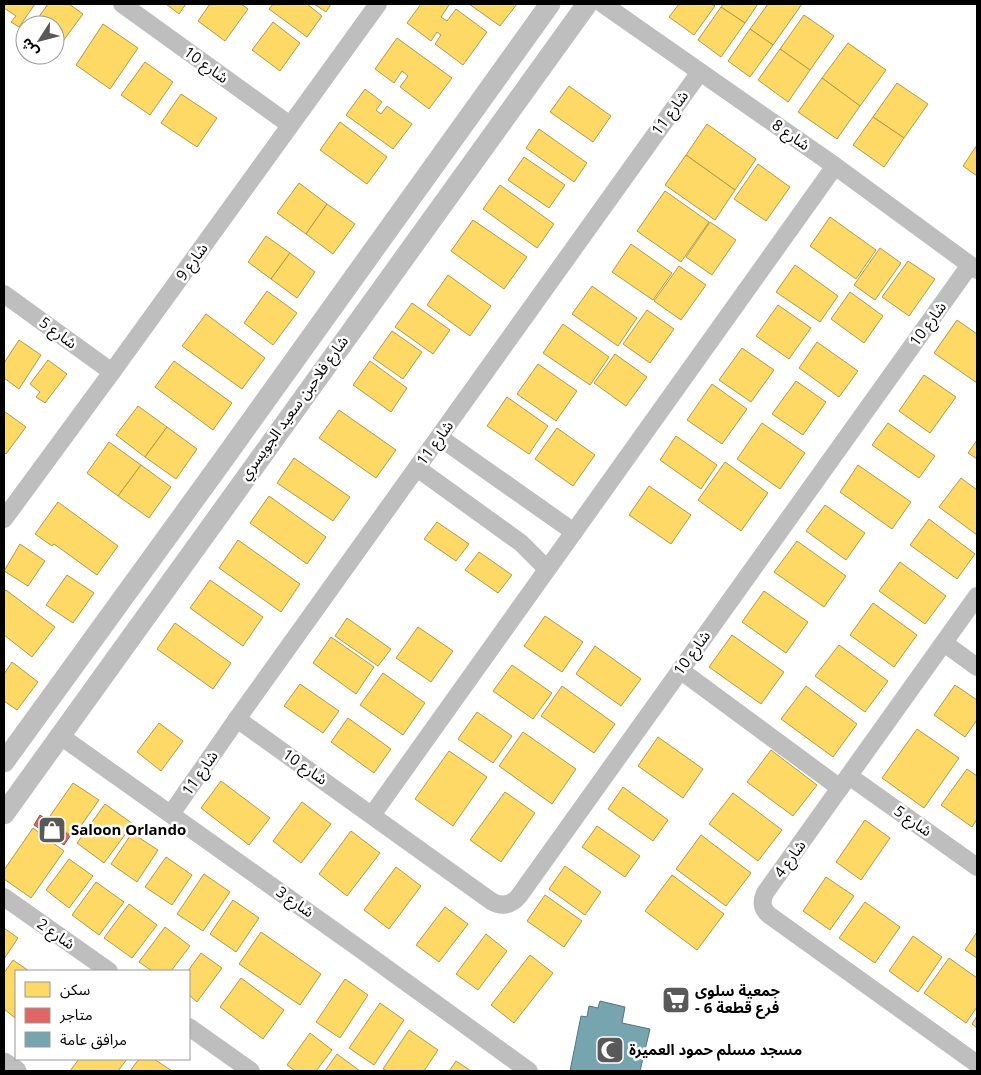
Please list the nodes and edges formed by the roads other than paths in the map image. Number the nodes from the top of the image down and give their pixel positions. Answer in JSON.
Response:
{"nodes":[{"id":1,"x":122,"y":4,"type":"edge"},
{"id":2,"x":378,"y":4,"type":"edge"},
{"id":3,"x":550,"y":4,"type":"edge"},
{"id":4,"x":587,"y":4,"type":"edge"},
{"id":5,"x":603,"y":4,"type":"edge"},
{"id":6,"x":700,"y":72,"type":"junction"},
{"id":7,"x":290,"y":125,"type":"junction"},
{"id":8,"x":463,"y":125,"type":"junction"},
{"id":9,"x":485,"y":144,"type":"junction"},
{"id":10,"x":835,"y":166,"type":"junction"},
{"id":11,"x":973,"y":267,"type":"edge"},
{"id":12,"x":4,"y":294,"type":"edge"},
{"id":13,"x":112,"y":372,"type":"junction"},
{"id":14,"x":439,"y":437,"type":"junction"},
{"id":15,"x":417,"y":468,"type":"junction"},
{"id":16,"x":9,"y":499,"type":"edge"},
{"id":17,"x":4,"y":519,"type":"edge"},
{"id":18,"x":574,"y":532,"type":"junction"},
{"id":19,"x":547,"y":569,"type":"junction"},
{"id":20,"x":977,"y":596,"type":"edge"},
{"id":21,"x":102,"y":627,"type":"junction"},
{"id":22,"x":944,"y":643,"type":"junction"},
{"id":23,"x":122,"y":648,"type":"junction"},
{"id":24,"x":977,"y":667,"type":"edge"},
{"id":25,"x":680,"y":670,"type":"junction"},
{"id":26,"x":237,"y":719,"type":"junction"},
{"id":27,"x":59,"y":735,"type":"junction"},
{"id":28,"x":4,"y":762,"type":"edge"},
{"id":29,"x":844,"y":782,"type":"junction"},
{"id":30,"x":4,"y":814,"type":"edge"},
{"id":31,"x":171,"y":814,"type":"junction"},
{"id":32,"x":372,"y":815,"type":"junction"},
{"id":33,"x":977,"y":867,"type":"edge"},
{"id":34,"x":4,"y":897,"type":"edge"},
{"id":35,"x":108,"y":970,"type":"edge"},
{"id":36,"x":190,"y":1028,"type":"edge"},
{"id":37,"x":4,"y":1063,"type":"edge"},
{"id":38,"x":977,"y":1064,"type":"edge"},
{"id":39,"x":16,"y":1071,"type":"edge"},
{"id":40,"x":251,"y":1071,"type":"edge"},
{"id":41,"x":529,"y":1071,"type":"edge"}],
"edges":[{"from":1,"to":7,"type":"street","name":"شارع 10"},
{"from":2,"to":7,"type":"street","name":"شارع 9"},
{"from":3,"to":8,"type":"street","name":"شارع فلاحبن سعيد الجويسري"},
{"from":4,"to":9,"type":"street","name":"شارع فلاحبن سعيد الجويسري"},
{"from":5,"to":6,"type":"street","name":"شارع 8"},
{"from":6,"to":10,"type":"street","name":"شارع 8"},
{"from":6,"to":14,"type":"street","name":"شارع 11"},
{"from":7,"to":13,"type":"street","name":"شارع 9"},
{"from":8,"to":9,"type":"street"},
{"from":8,"to":21,"type":"street","name":"شارع فلاحبن سعيد الجويسري"},
{"from":9,"to":23,"type":"street","name":"شارع فلاحبن سعيد الجويسري"},
{"from":10,"to":11,"type":"street","name":"شارع 8"},
{"from":10,"to":18,"type":"street"},
{"from":11,"to":25,"type":"street","name":"شارع 10"},
{"from":12,"to":13,"type":"street","name":"شارع 5"},
{"from":13,"to":16,"type":"street","name":"شارع 9"},
{"from":14,"to":15,"type":"street","name":"شارع 11"},
{"from":14,"to":18,"type":"street"},
{"from":15,"to":19,"type":"street"},
{"from":15,"to":26,"type":"street","name":"شارع 11"},
{"from":16,"to":17,"type":"street","name":"شارع 9"},
{"from":18,"to":19,"type":"street"},
{"from":19,"to":32,"type":"street"},
{"from":20,"to":22,"type":"street","name":"شارع 4"},
{"from":21,"to":23,"type":"street"},
{"from":21,"to":28,"type":"street","name":"شارع فلاحبن سعيد الجويسري"},
{"from":22,"to":24,"type":"street"},
{"from":22,"to":29,"type":"street","name":"شارع 4"},
{"from":23,"to":27,"type":"street","name":"شارع فلاحبن سعيد الجويسري"},
{"from":25,"to":29,"type":"street","name":"شارع 5"},
{"from":25,"to":32,"type":"street","name":"شارع 10"},
{"from":26,"to":31,"type":"street","name":"شارع 11"},
{"from":26,"to":32,"type":"street","name":"شارع 10"},
{"from":27,"to":30,"type":"street","name":"شارع فلاحبن سعيد الجويسري"},
{"from":27,"to":31,"type":"street","name":"شارع 3"},
{"from":29,"to":33,"type":"street","name":"شارع 5"},
{"from":29,"to":38,"type":"street","name":"شارع 4"},
{"from":31,"to":41,"type":"street","name":"شارع 3"},
{"from":34,"to":35,"type":"street","name":"شارع 2"},
{"from":36,"to":40,"type":"street"},
{"from":37,"to":39,"type":"street"}]}
